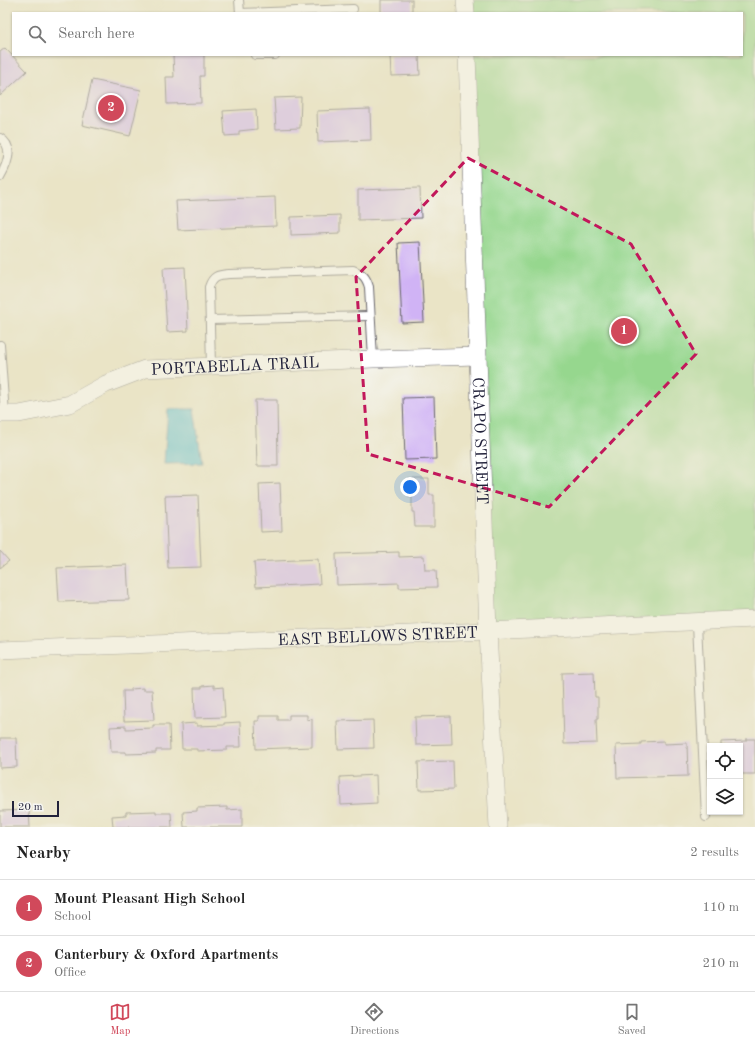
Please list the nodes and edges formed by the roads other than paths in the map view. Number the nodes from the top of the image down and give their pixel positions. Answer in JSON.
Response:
{"nodes":[{"id":1,"x":239,"y":0,"type":"edge"},
{"id":2,"x":353,"y":0,"type":"edge"},
{"id":3,"x":465,"y":0,"type":"edge"},
{"id":4,"x":353,"y":11,"type":"edge"},
{"id":5,"x":240,"y":12,"type":"edge"},
{"id":6,"x":296,"y":12,"type":"edge"},
{"id":7,"x":466,"y":12,"type":"edge"},
{"id":8,"x":467,"y":56,"type":"edge"},
{"id":9,"x":0,"y":138,"type":"edge"},
{"id":10,"x":0,"y":177,"type":"edge"},
{"id":11,"x":370,"y":316,"type":"junction"},
{"id":12,"x":210,"y":320,"type":"junction"},
{"id":13,"x":0,"y":345,"type":"edge"},
{"id":14,"x":0,"y":349,"type":"edge"},
{"id":15,"x":478,"y":356,"type":"junction"},
{"id":16,"x":373,"y":359,"type":"junction"},
{"id":17,"x":211,"y":366,"type":"junction"},
{"id":18,"x":2,"y":414,"type":"edge"},
{"id":19,"x":755,"y":619,"type":"edge"},
{"id":20,"x":697,"y":622,"type":"junction"},
{"id":21,"x":488,"y":631,"type":"junction"},
{"id":22,"x":0,"y":650,"type":"edge"},
{"id":23,"x":706,"y":817,"type":"dead end"},
{"id":24,"x":498,"y":827,"type":"edge"}],
"edges":[{"from":1,"to":5,"type":"lane"},
{"from":2,"to":4,"type":"lane"},
{"from":3,"to":7,"type":"street"},
{"from":4,"to":6,"type":"lane"},
{"from":8,"to":15,"type":"street","name":"CRAPO STREET"},
{"from":9,"to":10,"type":"lane"},
{"from":11,"to":12,"type":"lane"},
{"from":11,"to":12,"type":"lane"},
{"from":11,"to":16,"type":"lane"},
{"from":12,"to":17,"type":"lane"},
{"from":13,"to":14,"type":"lane"},
{"from":14,"to":18,"type":"lane"},
{"from":15,"to":16,"type":"street","name":"PORTABELLA TRAIL"},
{"from":15,"to":21,"type":"street","name":"CRAPO STREET"},
{"from":16,"to":17,"type":"street","name":"PORTABELLA TRAIL"},
{"from":17,"to":18,"type":"street","name":"PORTABELLA TRAIL"},
{"from":19,"to":20,"type":"street","name":"EAST BELLOWS STREET"},
{"from":20,"to":21,"type":"street","name":"EAST BELLOWS STREET"},
{"from":20,"to":23,"type":"lane"},
{"from":21,"to":22,"type":"street","name":"EAST BELLOWS STREET"},
{"from":21,"to":24,"type":"street","name":"CRAPO STREET"}]}
